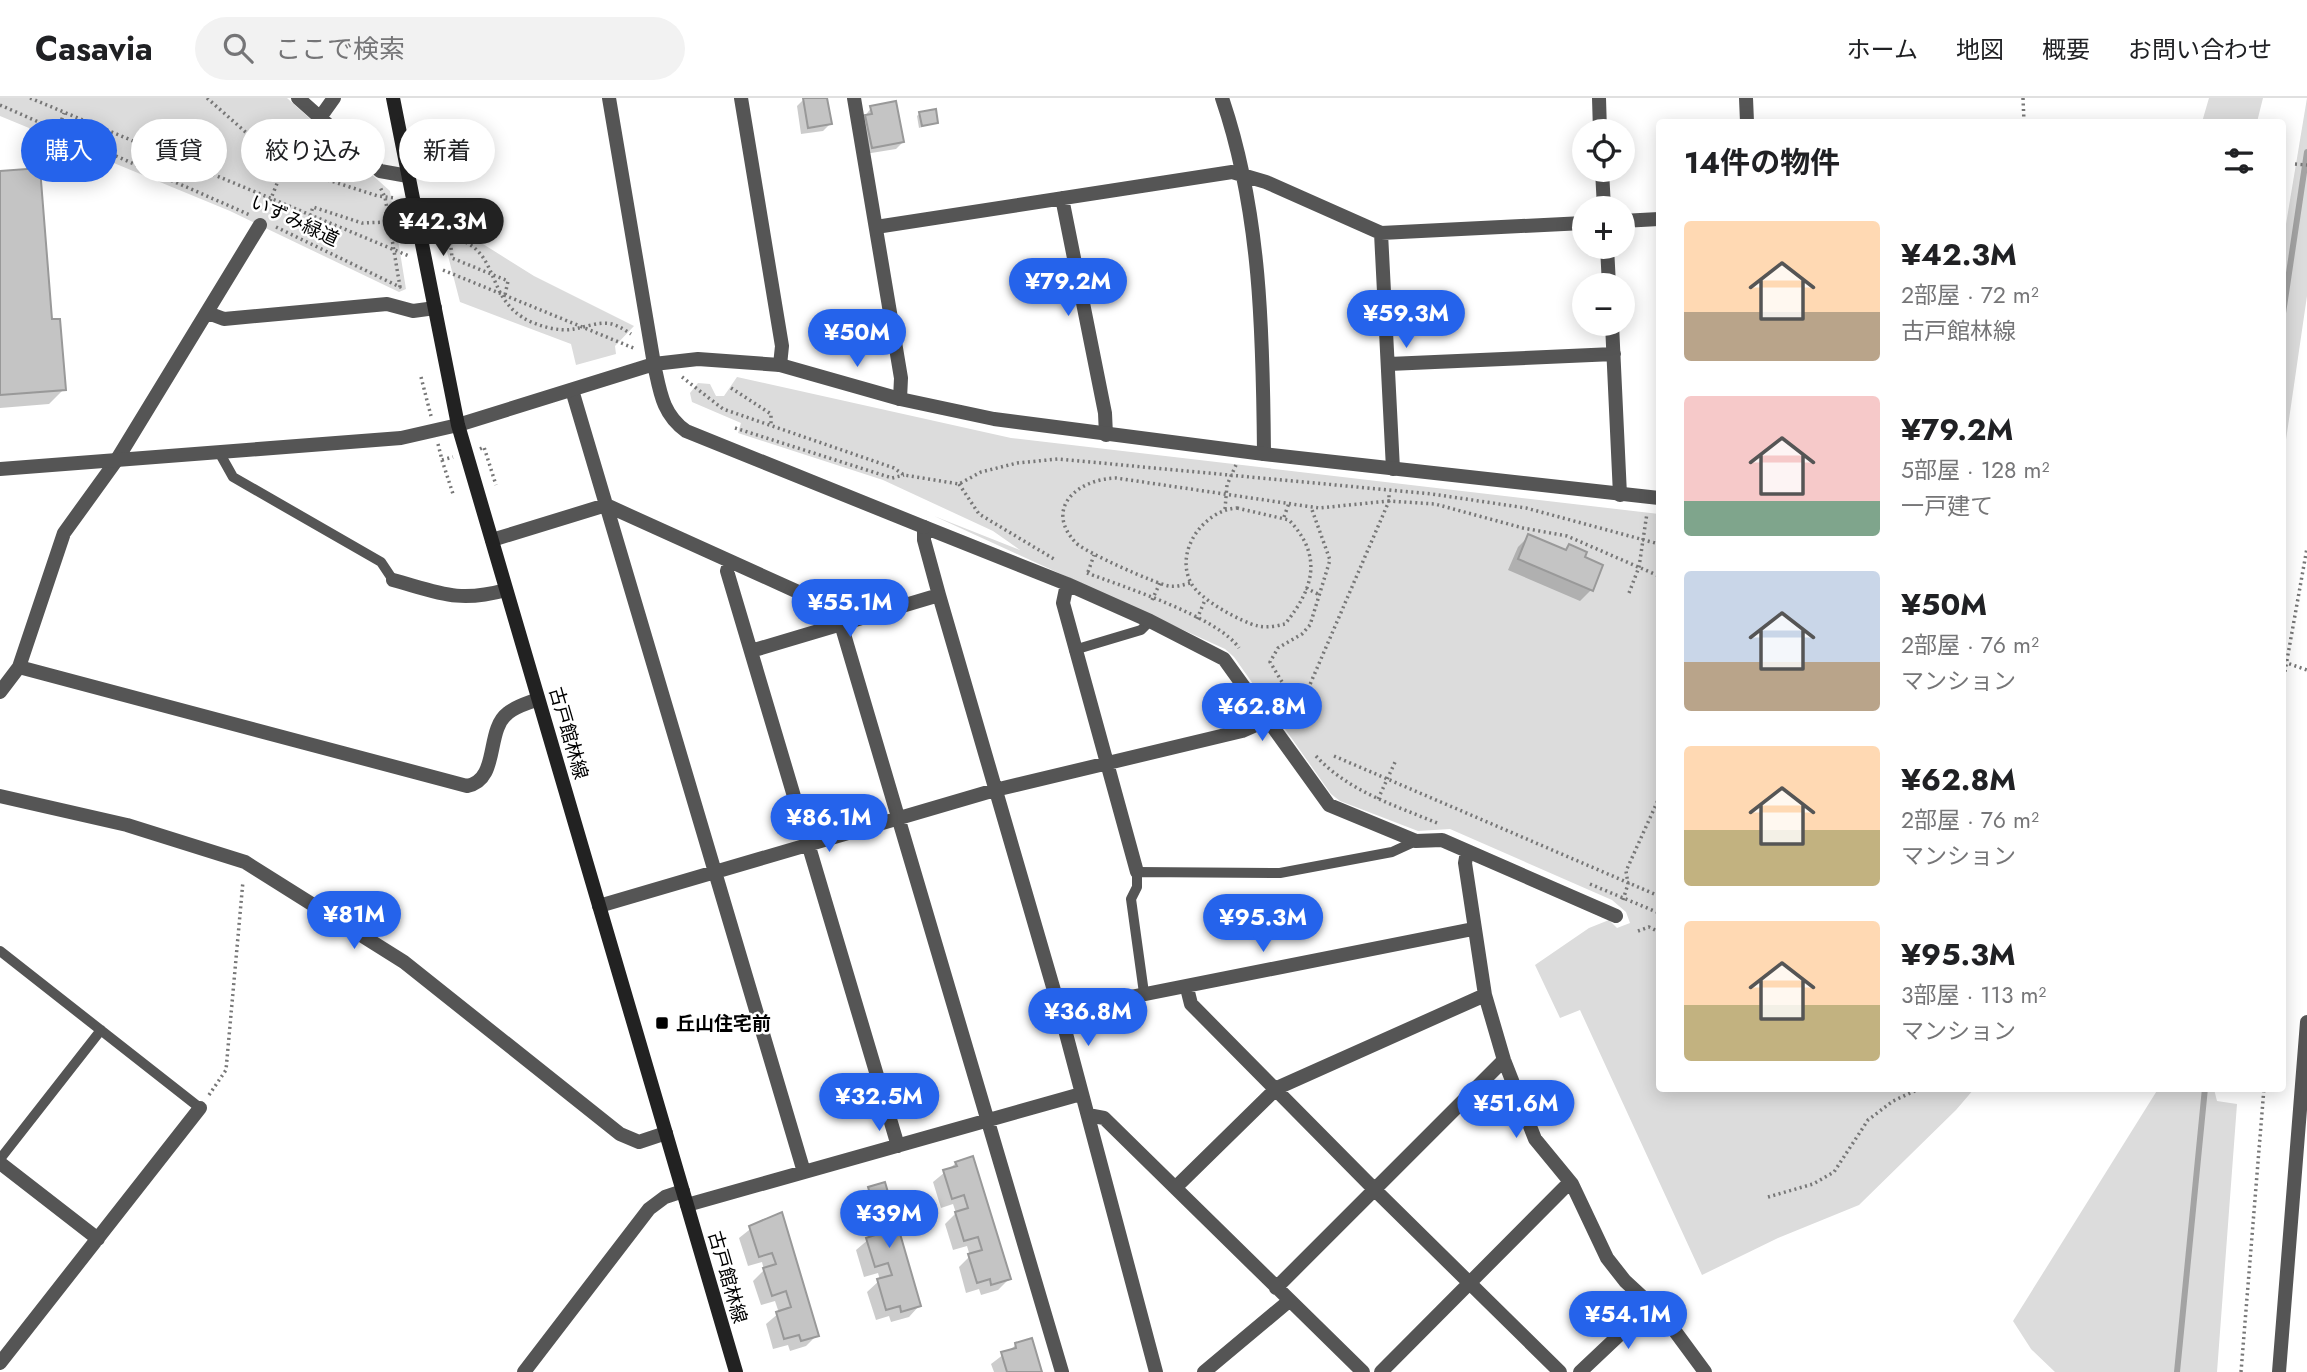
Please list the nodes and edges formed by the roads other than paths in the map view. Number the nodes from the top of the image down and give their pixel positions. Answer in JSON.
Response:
{"nodes":[{"id":1,"x":298,"y":98,"type":"edge"},
{"id":2,"x":334,"y":98,"type":"edge"},
{"id":3,"x":393,"y":98,"type":"edge"},
{"id":4,"x":609,"y":98,"type":"edge"},
{"id":5,"x":741,"y":98,"type":"edge"},
{"id":6,"x":854,"y":98,"type":"edge"},
{"id":7,"x":1222,"y":98,"type":"edge"},
{"id":8,"x":1599,"y":98,"type":"edge"},
{"id":9,"x":1746,"y":98,"type":"edge"},
{"id":10,"x":319,"y":118,"type":"junction"},
{"id":11,"x":1600,"y":119,"type":"edge"},
{"id":12,"x":1747,"y":119,"type":"edge"},
{"id":13,"x":399,"y":129,"type":"edge"},
{"id":14,"x":399,"y":174,"type":"edge"},
{"id":15,"x":1246,"y":176,"type":"junction"},
{"id":16,"x":409,"y":182,"type":"edge"},
{"id":17,"x":1062,"y":198,"type":"junction"},
{"id":18,"x":1656,"y":219,"type":"edge"},
{"id":19,"x":1635,"y":220,"type":"edge"},
{"id":20,"x":261,"y":223,"type":"road end"},
{"id":21,"x":1572,"y":223,"type":"edge"},
{"id":22,"x":876,"y":228,"type":"junction"},
{"id":23,"x":1381,"y":233,"type":"junction"},
{"id":24,"x":435,"y":308,"type":"junction"},
{"id":25,"x":208,"y":313,"type":"junction"},
{"id":26,"x":1613,"y":336,"type":"edge"},
{"id":27,"x":1614,"y":354,"type":"junction"},
{"id":28,"x":1389,"y":363,"type":"junction"},
{"id":29,"x":654,"y":364,"type":"junction"},
{"id":30,"x":780,"y":365,"type":"junction"},
{"id":31,"x":572,"y":390,"type":"junction"},
{"id":32,"x":900,"y":399,"type":"junction"},
{"id":33,"x":458,"y":425,"type":"junction"},
{"id":34,"x":1106,"y":435,"type":"junction"},
{"id":35,"x":219,"y":453,"type":"junction"},
{"id":36,"x":1264,"y":454,"type":"junction"},
{"id":37,"x":116,"y":461,"type":"junction"},
{"id":38,"x":0,"y":469,"type":"edge"},
{"id":39,"x":1393,"y":469,"type":"junction"},
{"id":40,"x":1620,"y":495,"type":"junction"},
{"id":41,"x":1656,"y":498,"type":"edge"},
{"id":42,"x":606,"y":505,"type":"junction"},
{"id":43,"x":924,"y":527,"type":"junction"},
{"id":44,"x":492,"y":540,"type":"junction"},
{"id":45,"x":730,"y":561,"type":"junction"},
{"id":46,"x":393,"y":580,"type":"joint"},
{"id":47,"x":1067,"y":584,"type":"junction"},
{"id":48,"x":506,"y":590,"type":"junction"},
{"id":49,"x":939,"y":595,"type":"junction"},
{"id":50,"x":1150,"y":621,"type":"junction"},
{"id":51,"x":841,"y":624,"type":"junction"},
{"id":52,"x":1074,"y":650,"type":"junction"},
{"id":53,"x":751,"y":652,"type":"junction"},
{"id":54,"x":19,"y":667,"type":"junction"},
{"id":55,"x":0,"y":692,"type":"edge"},
{"id":56,"x":538,"y":699,"type":"junction"},
{"id":57,"x":1267,"y":720,"type":"junction"},
{"id":58,"x":1106,"y":763,"type":"junction"},
{"id":59,"x":995,"y":790,"type":"junction"},
{"id":60,"x":0,"y":796,"type":"edge"},
{"id":61,"x":898,"y":818,"type":"junction"},
{"id":62,"x":1416,"y":841,"type":"junction"},
{"id":63,"x":808,"y":844,"type":"junction"},
{"id":64,"x":1467,"y":852,"type":"junction"},
{"id":65,"x":715,"y":872,"type":"junction"},
{"id":66,"x":1136,"y":872,"type":"junction"},
{"id":67,"x":599,"y":906,"type":"junction"},
{"id":68,"x":1618,"y":911,"type":"road end"},
{"id":69,"x":1473,"y":929,"type":"junction"},
{"id":70,"x":0,"y":951,"type":"edge"},
{"id":71,"x":1187,"y":988,"type":"junction"},
{"id":72,"x":1144,"y":993,"type":"junction"},
{"id":73,"x":1485,"y":995,"type":"junction"},
{"id":74,"x":1060,"y":1011,"type":"junction"},
{"id":75,"x":2307,"y":1022,"type":"edge"},
{"id":76,"x":101,"y":1030,"type":"junction"},
{"id":77,"x":1504,"y":1060,"type":"junction"},
{"id":78,"x":1277,"y":1088,"type":"junction"},
{"id":79,"x":1081,"y":1094,"type":"junction"},
{"id":80,"x":200,"y":1108,"type":"joint"},
{"id":81,"x":1088,"y":1115,"type":"junction"},
{"id":82,"x":987,"y":1121,"type":"junction"},
{"id":83,"x":666,"y":1133,"type":"junction"},
{"id":84,"x":898,"y":1146,"type":"junction"},
{"id":85,"x":0,"y":1161,"type":"edge"},
{"id":86,"x":804,"y":1172,"type":"junction"},
{"id":87,"x":1572,"y":1184,"type":"junction"},
{"id":88,"x":1175,"y":1187,"type":"junction"},
{"id":89,"x":683,"y":1191,"type":"junction"},
{"id":90,"x":1375,"y":1191,"type":"junction"},
{"id":91,"x":687,"y":1205,"type":"junction"},
{"id":92,"x":98,"y":1239,"type":"junction"},
{"id":93,"x":1470,"y":1282,"type":"junction"},
{"id":94,"x":1276,"y":1288,"type":"junction"},
{"id":95,"x":1289,"y":1301,"type":"junction"},
{"id":96,"x":1650,"y":1306,"type":"junction"},
{"id":97,"x":0,"y":1363,"type":"edge"},
{"id":98,"x":524,"y":1372,"type":"edge"},
{"id":99,"x":736,"y":1372,"type":"edge"},
{"id":100,"x":1062,"y":1372,"type":"edge"},
{"id":101,"x":1156,"y":1372,"type":"edge"},
{"id":102,"x":1204,"y":1372,"type":"edge"},
{"id":103,"x":1363,"y":1372,"type":"edge"},
{"id":104,"x":1381,"y":1372,"type":"edge"},
{"id":105,"x":1560,"y":1372,"type":"edge"},
{"id":106,"x":1580,"y":1372,"type":"edge"},
{"id":107,"x":1705,"y":1372,"type":"edge"},
{"id":108,"x":2279,"y":1372,"type":"edge"}],
"edges":[{"from":1,"to":10,"type":"street"},
{"from":2,"to":10,"type":"street"},
{"from":3,"to":13,"type":"main road","name":"古戸館林線"},
{"from":4,"to":29,"type":"street"},
{"from":5,"to":30,"type":"street"},
{"from":6,"to":22,"type":"street"},
{"from":7,"to":15,"type":"street"},
{"from":8,"to":11,"type":"street"},
{"from":9,"to":12,"type":"street"},
{"from":10,"to":14,"type":"street"},
{"from":15,"to":17,"type":"street"},
{"from":15,"to":23,"type":"street"},
{"from":15,"to":36,"type":"street"},
{"from":16,"to":24,"type":"main road","name":"古戸館林線"},
{"from":17,"to":22,"type":"street"},
{"from":17,"to":34,"type":"street"},
{"from":18,"to":19,"type":"street"},
{"from":20,"to":25,"type":"street"},
{"from":21,"to":23,"type":"street"},
{"from":22,"to":32,"type":"street"},
{"from":23,"to":28,"type":"street"},
{"from":24,"to":25,"type":"street"},
{"from":24,"to":33,"type":"main road","name":"古戸館林線"},
{"from":25,"to":37,"type":"street"},
{"from":26,"to":27,"type":"street"},
{"from":27,"to":28,"type":"street"},
{"from":27,"to":40,"type":"street"},
{"from":28,"to":39,"type":"street"},
{"from":29,"to":30,"type":"street"},
{"from":29,"to":31,"type":"street"},
{"from":29,"to":43,"type":"street"},
{"from":30,"to":32,"type":"street"},
{"from":31,"to":33,"type":"street"},
{"from":31,"to":42,"type":"street"},
{"from":32,"to":34,"type":"street"},
{"from":33,"to":35,"type":"street"},
{"from":33,"to":44,"type":"main road","name":"古戸館林線"},
{"from":34,"to":36,"type":"street"},
{"from":35,"to":37,"type":"street"},
{"from":35,"to":46,"type":"lane"},
{"from":36,"to":39,"type":"street"},
{"from":37,"to":38,"type":"street"},
{"from":37,"to":54,"type":"street"},
{"from":39,"to":40,"type":"street"},
{"from":40,"to":41,"type":"street"},
{"from":42,"to":44,"type":"street"},
{"from":42,"to":45,"type":"street"},
{"from":42,"to":65,"type":"street"},
{"from":43,"to":47,"type":"street"},
{"from":43,"to":49,"type":"street"},
{"from":44,"to":48,"type":"main road","name":"古戸館林線"},
{"from":45,"to":51,"type":"street"},
{"from":45,"to":53,"type":"street"},
{"from":46,"to":48,"type":"street"},
{"from":47,"to":50,"type":"street"},
{"from":47,"to":52,"type":"street"},
{"from":48,"to":56,"type":"main road","name":"古戸館林線"},
{"from":49,"to":51,"type":"street"},
{"from":49,"to":59,"type":"street"},
{"from":50,"to":52,"type":"lane"},
{"from":50,"to":57,"type":"street"},
{"from":51,"to":53,"type":"street"},
{"from":51,"to":61,"type":"street"},
{"from":52,"to":58,"type":"street"},
{"from":53,"to":63,"type":"street"},
{"from":54,"to":55,"type":"street"},
{"from":54,"to":56,"type":"street"},
{"from":56,"to":67,"type":"main road","name":"古戸館林線"},
{"from":57,"to":58,"type":"street"},
{"from":57,"to":62,"type":"street"},
{"from":58,"to":59,"type":"street"},
{"from":58,"to":66,"type":"street"},
{"from":59,"to":61,"type":"street"},
{"from":59,"to":74,"type":"street"},
{"from":60,"to":83,"type":"street"},
{"from":61,"to":63,"type":"street"},
{"from":61,"to":82,"type":"street"},
{"from":62,"to":64,"type":"street"},
{"from":62,"to":66,"type":"lane"},
{"from":63,"to":65,"type":"street"},
{"from":63,"to":84,"type":"street"},
{"from":64,"to":68,"type":"street"},
{"from":64,"to":69,"type":"street"},
{"from":65,"to":67,"type":"street"},
{"from":65,"to":86,"type":"street"},
{"from":66,"to":72,"type":"lane"},
{"from":67,"to":83,"type":"main road","name":"古戸館林線"},
{"from":69,"to":71,"type":"street"},
{"from":69,"to":73,"type":"street"},
{"from":70,"to":76,"type":"lane"},
{"from":71,"to":72,"type":"street"},
{"from":71,"to":78,"type":"street"},
{"from":72,"to":74,"type":"street"},
{"from":73,"to":77,"type":"street"},
{"from":73,"to":78,"type":"street"},
{"from":74,"to":79,"type":"street"},
{"from":75,"to":108,"type":"street"},
{"from":76,"to":80,"type":"lane"},
{"from":76,"to":85,"type":"lane"},
{"from":77,"to":87,"type":"street"},
{"from":77,"to":90,"type":"street"},
{"from":78,"to":88,"type":"street"},
{"from":78,"to":90,"type":"street"},
{"from":79,"to":81,"type":"street"},
{"from":79,"to":82,"type":"street"},
{"from":80,"to":92,"type":"street"},
{"from":81,"to":88,"type":"street"},
{"from":81,"to":101,"type":"street"},
{"from":82,"to":84,"type":"street"},
{"from":82,"to":100,"type":"street"},
{"from":83,"to":89,"type":"main road","name":"古戸館林線"},
{"from":84,"to":86,"type":"street"},
{"from":85,"to":92,"type":"street"},
{"from":86,"to":91,"type":"street"},
{"from":87,"to":93,"type":"street"},
{"from":87,"to":96,"type":"street"},
{"from":88,"to":94,"type":"street"},
{"from":89,"to":91,"type":"main road","name":"古戸館林線"},
{"from":89,"to":98,"type":"street"},
{"from":90,"to":93,"type":"street"},
{"from":90,"to":94,"type":"street"},
{"from":91,"to":99,"type":"main road","name":"古戸館林線"},
{"from":92,"to":97,"type":"street"},
{"from":93,"to":104,"type":"street"},
{"from":93,"to":105,"type":"street"},
{"from":94,"to":95,"type":"street"},
{"from":95,"to":102,"type":"street"},
{"from":95,"to":103,"type":"street"},
{"from":96,"to":106,"type":"street"},
{"from":96,"to":107,"type":"street"}]}
